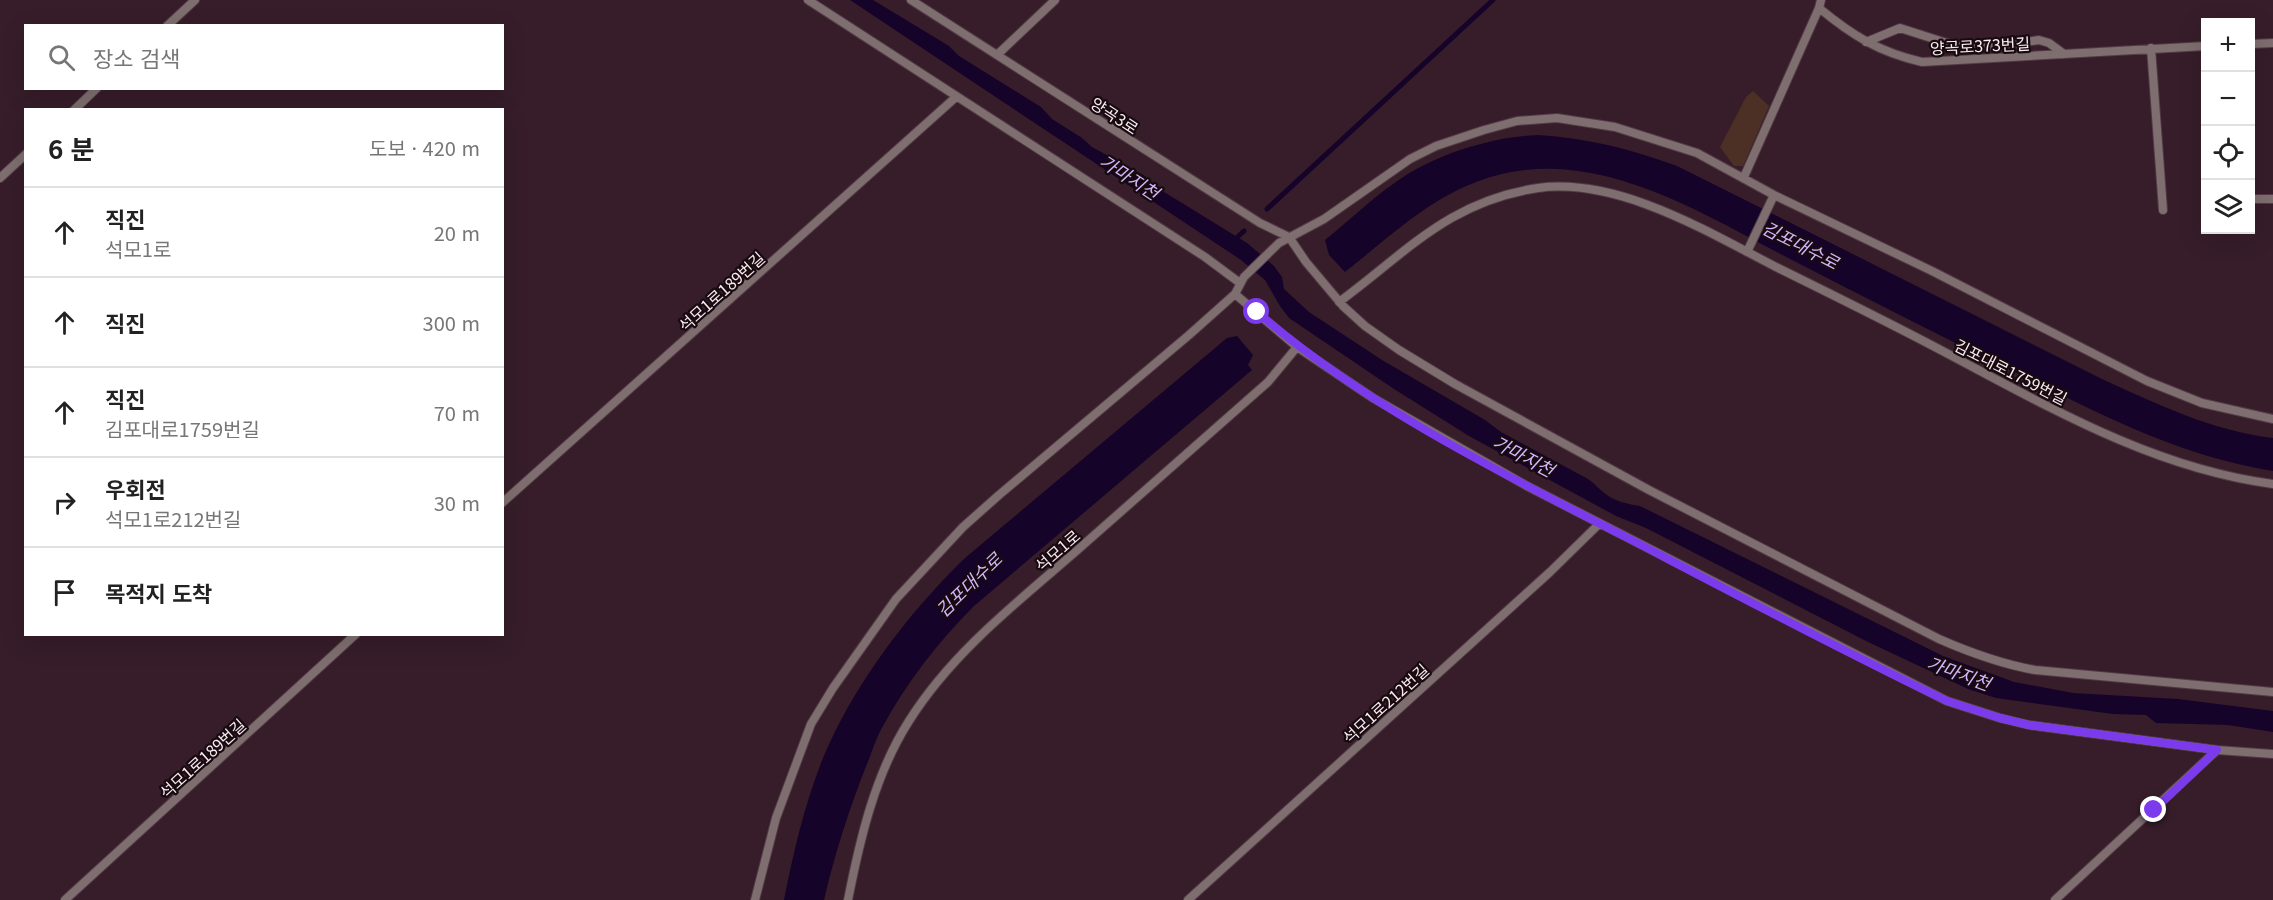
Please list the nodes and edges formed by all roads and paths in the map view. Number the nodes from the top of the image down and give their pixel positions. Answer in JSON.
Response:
{"nodes":[{"id":1,"x":195,"y":0,"type":"edge"},
{"id":2,"x":808,"y":0,"type":"edge"},
{"id":3,"x":911,"y":0,"type":"edge"},
{"id":4,"x":1055,"y":0,"type":"edge"},
{"id":5,"x":1820,"y":4,"type":"edge"},
{"id":6,"x":169,"y":24,"type":"edge"},
{"id":7,"x":1866,"y":42,"type":"junction"},
{"id":8,"x":2273,"y":43,"type":"edge"},
{"id":9,"x":2255,"y":44,"type":"edge"},
{"id":10,"x":2201,"y":46,"type":"edge"},
{"id":11,"x":2151,"y":48,"type":"junction"},
{"id":12,"x":2064,"y":54,"type":"junction"},
{"id":13,"x":997,"y":55,"type":"junction"},
{"id":14,"x":95,"y":90,"type":"edge"},
{"id":15,"x":956,"y":97,"type":"junction"},
{"id":16,"x":76,"y":108,"type":"edge"},
{"id":17,"x":24,"y":156,"type":"edge"},
{"id":18,"x":1744,"y":177,"type":"junction"},
{"id":19,"x":0,"y":178,"type":"edge"},
{"id":20,"x":1772,"y":198,"type":"junction"},
{"id":21,"x":2255,"y":199,"type":"edge"},
{"id":22,"x":2273,"y":199,"type":"edge"},
{"id":23,"x":2163,"y":210,"type":"dead end"},
{"id":24,"x":1289,"y":237,"type":"junction"},
{"id":25,"x":1747,"y":252,"type":"junction"},
{"id":26,"x":1242,"y":280,"type":"junction"},
{"id":27,"x":1235,"y":294,"type":"junction"},
{"id":28,"x":1339,"y":302,"type":"junction"},
{"id":29,"x":1297,"y":347,"type":"junction"},
{"id":30,"x":2273,"y":418,"type":"edge"},
{"id":31,"x":2273,"y":484,"type":"edge"},
{"id":32,"x":504,"y":501,"type":"edge"},
{"id":33,"x":1599,"y":524,"type":"junction"},
{"id":34,"x":354,"y":636,"type":"edge"},
{"id":35,"x":2273,"y":692,"type":"edge"},
{"id":36,"x":2217,"y":750,"type":"junction"},
{"id":37,"x":2273,"y":754,"type":"edge"},
{"id":38,"x":65,"y":900,"type":"edge"},
{"id":39,"x":755,"y":900,"type":"edge"},
{"id":40,"x":848,"y":900,"type":"edge"},
{"id":41,"x":1188,"y":900,"type":"edge"},
{"id":42,"x":2055,"y":900,"type":"edge"}],
"edges":[{"from":1,"to":6,"type":"lane"},
{"from":2,"to":15,"type":"lane"},
{"from":3,"to":13,"type":"lane","name":"양곡3로"},
{"from":4,"to":13,"type":"lane"},
{"from":5,"to":7,"type":"lane","name":"양곡로373번길"},
{"from":5,"to":18,"type":"lane","name":"양곡로373번길"},
{"from":7,"to":12,"type":"lane","name":"양곡로373번길"},
{"from":7,"to":12,"type":"lane","name":"양곡로373번길"},
{"from":8,"to":9,"type":"lane"},
{"from":10,"to":11,"type":"lane","name":"양곡로373번길"},
{"from":11,"to":12,"type":"lane","name":"양곡로373번길"},
{"from":11,"to":23,"type":"lane"},
{"from":13,"to":24,"type":"lane","name":"양곡3로"},
{"from":14,"to":16,"type":"lane"},
{"from":15,"to":26,"type":"lane"},
{"from":15,"to":32,"type":"lane","name":"석모1로189번길"},
{"from":17,"to":19,"type":"lane"},
{"from":18,"to":20,"type":"lane"},
{"from":18,"to":24,"type":"lane"},
{"from":20,"to":25,"type":"lane"},
{"from":20,"to":30,"type":"lane"},
{"from":21,"to":22,"type":"lane"},
{"from":24,"to":26,"type":"lane"},
{"from":24,"to":28,"type":"lane"},
{"from":25,"to":28,"type":"lane","name":"김포대로1759번길"},
{"from":25,"to":31,"type":"lane","name":"김포대로1759번길"},
{"from":26,"to":27,"type":"lane"},
{"from":27,"to":29,"type":"lane"},
{"from":27,"to":39,"type":"lane"},
{"from":28,"to":35,"type":"lane"},
{"from":29,"to":33,"type":"lane"},
{"from":29,"to":40,"type":"lane","name":"석모1로"},
{"from":33,"to":36,"type":"lane"},
{"from":33,"to":41,"type":"lane","name":"석모1로212번길"},
{"from":34,"to":38,"type":"lane","name":"석모1로189번길"},
{"from":36,"to":37,"type":"lane"},
{"from":36,"to":42,"type":"lane"}]}
